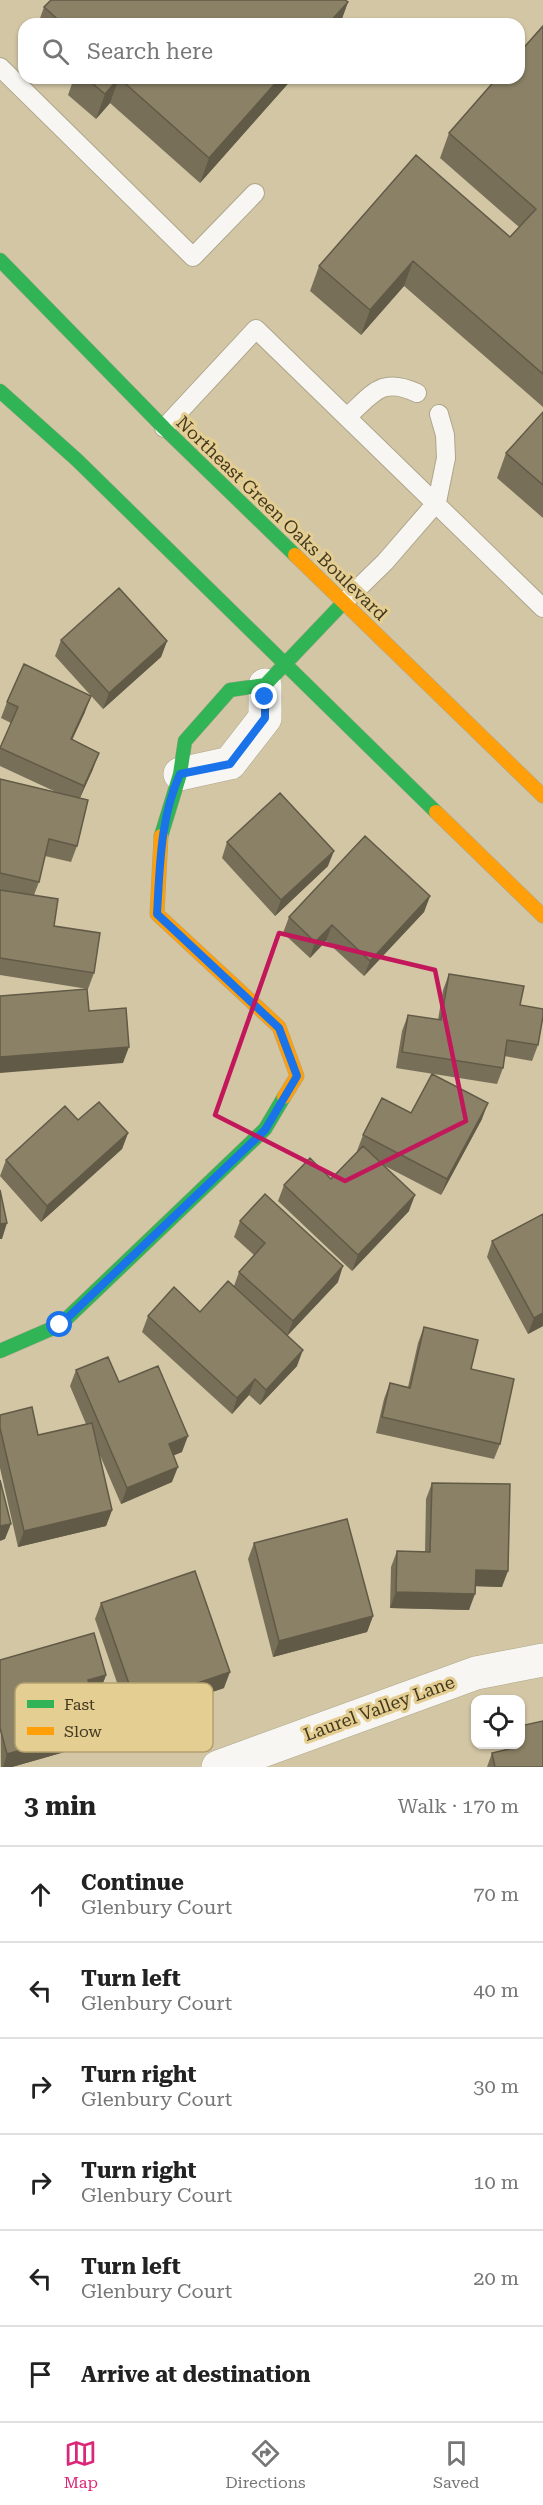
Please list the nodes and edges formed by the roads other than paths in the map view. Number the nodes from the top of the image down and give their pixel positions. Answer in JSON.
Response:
{"nodes":[{"id":1,"x":0,"y":67,"type":"edge"},
{"id":2,"x":255,"y":193,"type":"dead end"},
{"id":3,"x":0,"y":260,"type":"edge"},
{"id":4,"x":0,"y":391,"type":"edge"},
{"id":5,"x":417,"y":393,"type":"dead end"},
{"id":6,"x":439,"y":414,"type":"dead end"},
{"id":7,"x":347,"y":417,"type":"junction"},
{"id":8,"x":164,"y":428,"type":"junction"},
{"id":9,"x":436,"y":502,"type":"junction"},
{"id":10,"x":343,"y":603,"type":"junction"},
{"id":11,"x":543,"y":608,"type":"edge"},
{"id":12,"x":275,"y":675,"type":"junction"},
{"id":13,"x":180,"y":774,"type":"junction"},
{"id":14,"x":543,"y":796,"type":"edge"},
{"id":15,"x":543,"y":916,"type":"edge"},
{"id":16,"x":0,"y":1351,"type":"edge"},
{"id":17,"x":543,"y":1660,"type":"edge"},
{"id":18,"x":218,"y":1767,"type":"edge"}],
"edges":[{"from":1,"to":2,"type":"lane"},
{"from":3,"to":8,"type":"main road","name":"Northeast Green Oaks Boulevard"},
{"from":4,"to":12,"type":"main road"},
{"from":5,"to":7,"type":"lane"},
{"from":6,"to":9,"type":"lane"},
{"from":7,"to":8,"type":"lane"},
{"from":7,"to":9,"type":"lane"},
{"from":8,"to":10,"type":"main road","name":"Northeast Green Oaks Boulevard"},
{"from":9,"to":10,"type":"lane"},
{"from":9,"to":11,"type":"lane"},
{"from":10,"to":12,"type":"main road"},
{"from":10,"to":14,"type":"main road","name":"Northeast Green Oaks Boulevard"},
{"from":12,"to":13,"type":"main road"},
{"from":12,"to":13,"type":"street"},
{"from":12,"to":15,"type":"main road"},
{"from":13,"to":16,"type":"main road"},
{"from":17,"to":18,"type":"street","name":"Laurel Valley Lane"}]}
